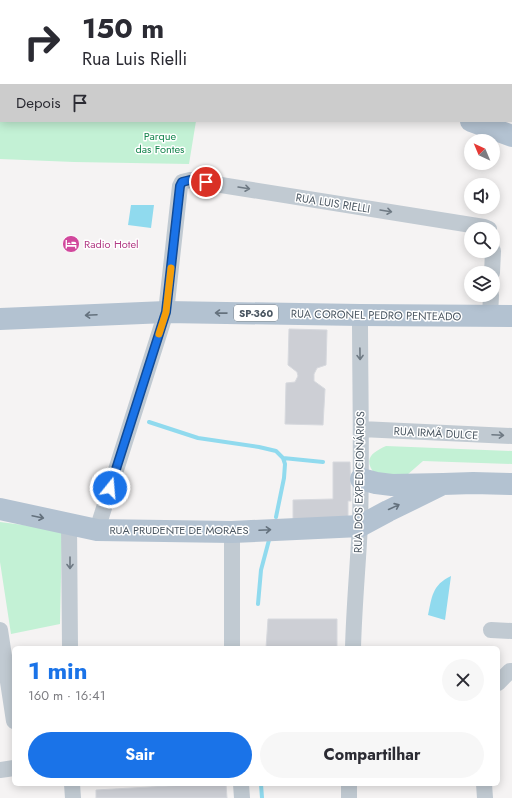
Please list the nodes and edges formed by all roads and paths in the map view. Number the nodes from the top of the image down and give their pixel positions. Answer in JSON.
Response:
{"nodes":[{"id":1,"x":473,"y":122,"type":"edge"},
{"id":2,"x":512,"y":136,"type":"edge"},
{"id":3,"x":464,"y":224,"type":"edge"},
{"id":4,"x":491,"y":305,"type":"edge"},
{"id":5,"x":166,"y":312,"type":"junction"},
{"id":6,"x":360,"y":315,"type":"junction"},
{"id":7,"x":512,"y":316,"type":"edge"},
{"id":8,"x":0,"y":319,"type":"edge"},
{"id":9,"x":361,"y":429,"type":"junction"},
{"id":10,"x":512,"y":436,"type":"edge"},
{"id":11,"x":361,"y":479,"type":"junction"},
{"id":12,"x":443,"y":484,"type":"junction"},
{"id":13,"x":512,"y":484,"type":"edge"},
{"id":14,"x":0,"y":509,"type":"edge"},
{"id":15,"x":69,"y":524,"type":"junction"},
{"id":16,"x":360,"y":526,"type":"junction"},
{"id":17,"x":97,"y":530,"type":"junction"},
{"id":18,"x":232,"y":532,"type":"junction"},
{"id":19,"x":0,"y":630,"type":"edge"},
{"id":20,"x":491,"y":630,"type":"dead end"},
{"id":21,"x":512,"y":631,"type":"edge"},
{"id":22,"x":70,"y":646,"type":"edge"},
{"id":23,"x":232,"y":646,"type":"edge"},
{"id":24,"x":353,"y":646,"type":"edge"},
{"id":25,"x":511,"y":671,"type":"edge"},
{"id":26,"x":500,"y":681,"type":"edge"},
{"id":27,"x":12,"y":708,"type":"edge"},
{"id":28,"x":12,"y":768,"type":"edge"},
{"id":29,"x":0,"y":770,"type":"edge"},
{"id":30,"x":72,"y":786,"type":"edge"},
{"id":31,"x":241,"y":786,"type":"edge"},
{"id":32,"x":349,"y":786,"type":"edge"},
{"id":33,"x":484,"y":786,"type":"edge"},
{"id":34,"x":73,"y":798,"type":"edge"},
{"id":35,"x":242,"y":798,"type":"edge"},
{"id":36,"x":349,"y":798,"type":"edge"},
{"id":37,"x":484,"y":798,"type":"edge"}],
"edges":[{"from":1,"to":2,"type":"main road"},
{"from":5,"to":3,"type":"street","name":"RUA LUIS RIELLI","one_way":true},
{"from":4,"to":6,"type":"main road","name":"RUA CORONEL PEDRO PENTEADO","number":"SP-360"},
{"from":4,"to":7,"type":"main road","name":"RUA CORONEL PEDRO PENTEADO","number":"SP-360"},
{"from":6,"to":5,"type":"main road","name":"RUA CORONEL PEDRO PENTEADO","number":"SP-360","one_way":true},
{"from":5,"to":8,"type":"main road","name":"RUA CORONEL PEDRO PENTEADO","number":"SP-360","one_way":true},
{"from":5,"to":17,"type":"street"},
{"from":6,"to":9,"type":"street","name":"RUA DOS EXPEDICIONÁRIOS","one_way":true},
{"from":9,"to":10,"type":"street","name":"RUA IRMÃ DULCE","one_way":true},
{"from":9,"to":11,"type":"street","name":"RUA DOS EXPEDICIONÁRIOS"},
{"from":11,"to":12,"type":"main road"},
{"from":11,"to":16,"type":"street","name":"RUA DOS EXPEDICIONÁRIOS"},
{"from":12,"to":13,"type":"main road"},
{"from":16,"to":12,"type":"main road","one_way":true},
{"from":14,"to":15,"type":"main road","name":"RUA PRUDENTE DE MORAES","one_way":true},
{"from":15,"to":17,"type":"main road","name":"RUA PRUDENTE DE MORAES"},
{"from":15,"to":22,"type":"street","one_way":true},
{"from":18,"to":16,"type":"main road","name":"RUA PRUDENTE DE MORAES","one_way":true},
{"from":16,"to":24,"type":"street","name":"RUA DOS EXPEDICIONÁRIOS"},
{"from":17,"to":18,"type":"main road","name":"RUA PRUDENTE DE MORAES"},
{"from":18,"to":23,"type":"street"},
{"from":19,"to":27,"type":"street"},
{"from":20,"to":21,"type":"street"},
{"from":25,"to":26,"type":"street"},
{"from":28,"to":29,"type":"street"},
{"from":30,"to":34,"type":"street"},
{"from":31,"to":35,"type":"street"},
{"from":32,"to":36,"type":"street"},
{"from":33,"to":37,"type":"street"}]}
